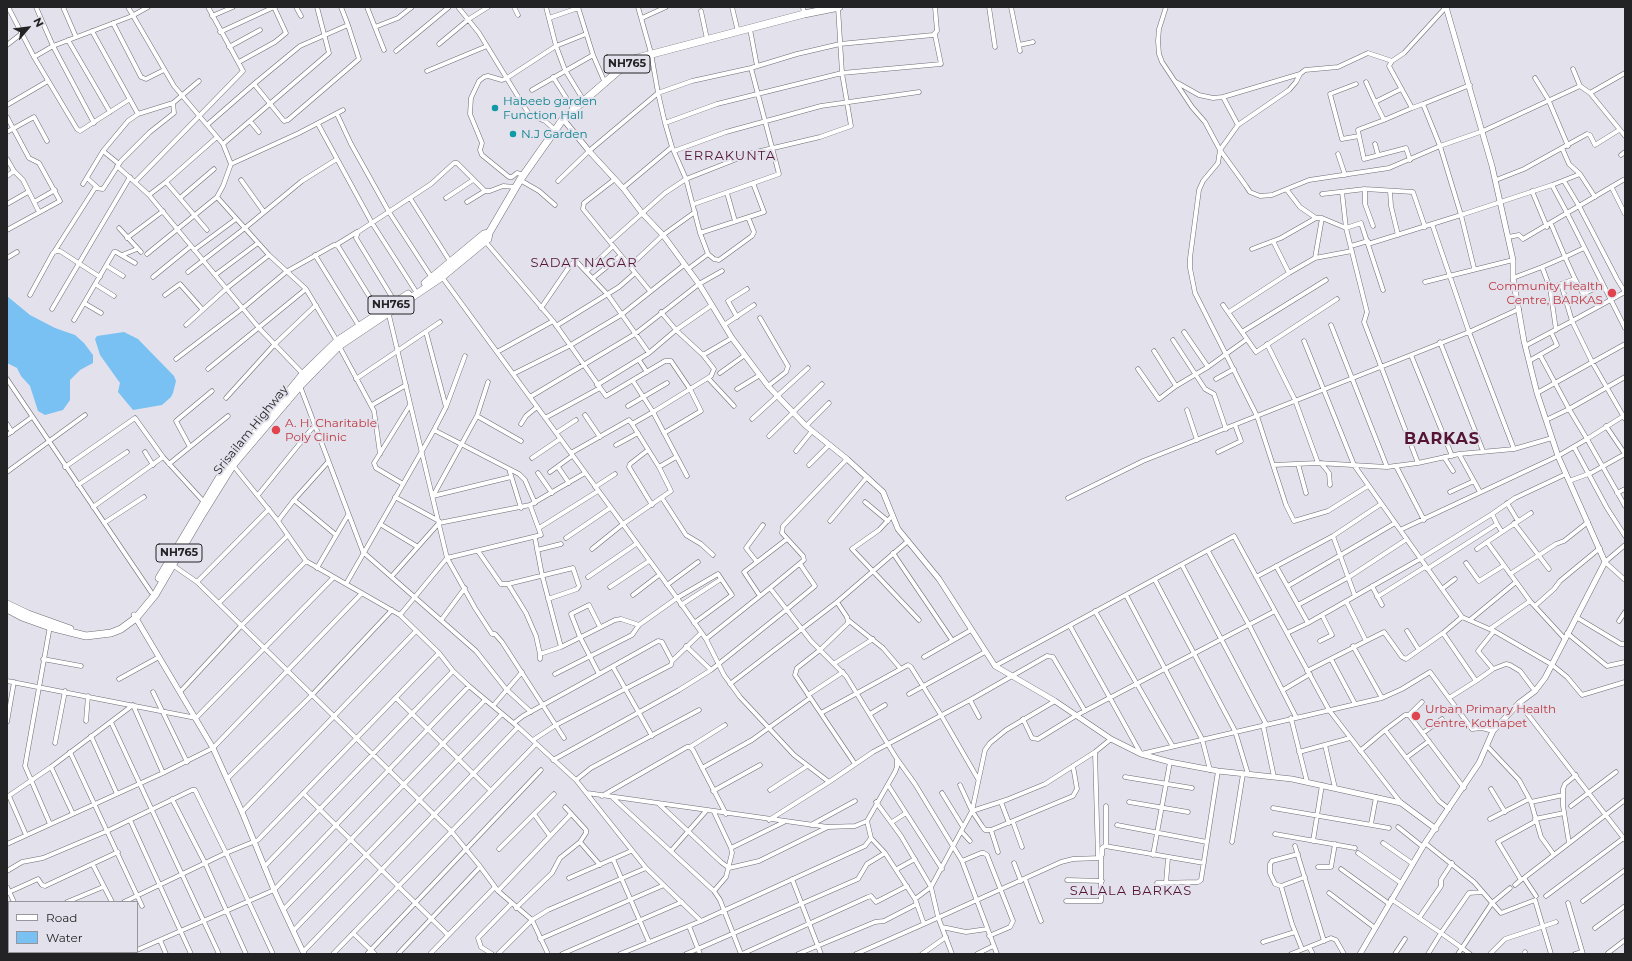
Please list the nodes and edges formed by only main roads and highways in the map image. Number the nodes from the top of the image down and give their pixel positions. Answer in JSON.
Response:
{"nodes":[{"id":1,"x":838,"y":7,"type":"edge"},
{"id":2,"x":803,"y":11,"type":"edge"},
{"id":3,"x":483,"y":239,"type":"junction"},
{"id":4,"x":387,"y":310,"type":"junction"},
{"id":5,"x":338,"y":344,"type":"junction"},
{"id":6,"x":305,"y":376,"type":"junction"},
{"id":7,"x":232,"y":463,"type":"junction"},
{"id":8,"x":170,"y":564,"type":"junction"},
{"id":9,"x":7,"y":604,"type":"edge"},
{"id":10,"x":7,"y":609,"type":"edge"},
{"id":11,"x":135,"y":617,"type":"junction"},
{"id":12,"x":50,"y":625,"type":"junction"}],
"edges":[{"from":1,"to":2,"type":"highway","name":"Srisailam Highway","number":"NH765"},
{"from":2,"to":3,"type":"highway","name":"Srisailam Highway","number":"NH765"},
{"from":3,"to":4,"type":"highway","name":"Srisailam Highway","number":"NH765"},
{"from":3,"to":4,"type":"highway","name":"Srisailam Highway","number":"NH765"},
{"from":4,"to":5,"type":"highway","name":"Srisailam Highway","number":"NH765"},
{"from":4,"to":5,"type":"highway","name":"Srisailam Highway","number":"NH765"},
{"from":5,"to":6,"type":"highway","name":"Srisailam Highway","number":"NH765"},
{"from":6,"to":7,"type":"highway","name":"Srisailam Highway","number":"NH765"},
{"from":6,"to":7,"type":"highway","name":"Srisailam Highway","number":"NH765"},
{"from":7,"to":8,"type":"highway","name":"Srisailam Highway","number":"NH765"},
{"from":7,"to":8,"type":"highway","name":"Srisailam Highway","number":"NH765"},
{"from":8,"to":11,"type":"highway","name":"Srisailam Highway","number":"NH765"},
{"from":8,"to":11,"type":"highway","name":"Srisailam Highway","number":"NH765"},
{"from":9,"to":12,"type":"highway","name":"Srisailam Highway","number":"NH765"},
{"from":10,"to":12,"type":"highway","name":"Srisailam Highway","number":"NH765"},
{"from":11,"to":12,"type":"highway","name":"Srisailam Highway","number":"NH765"}]}
